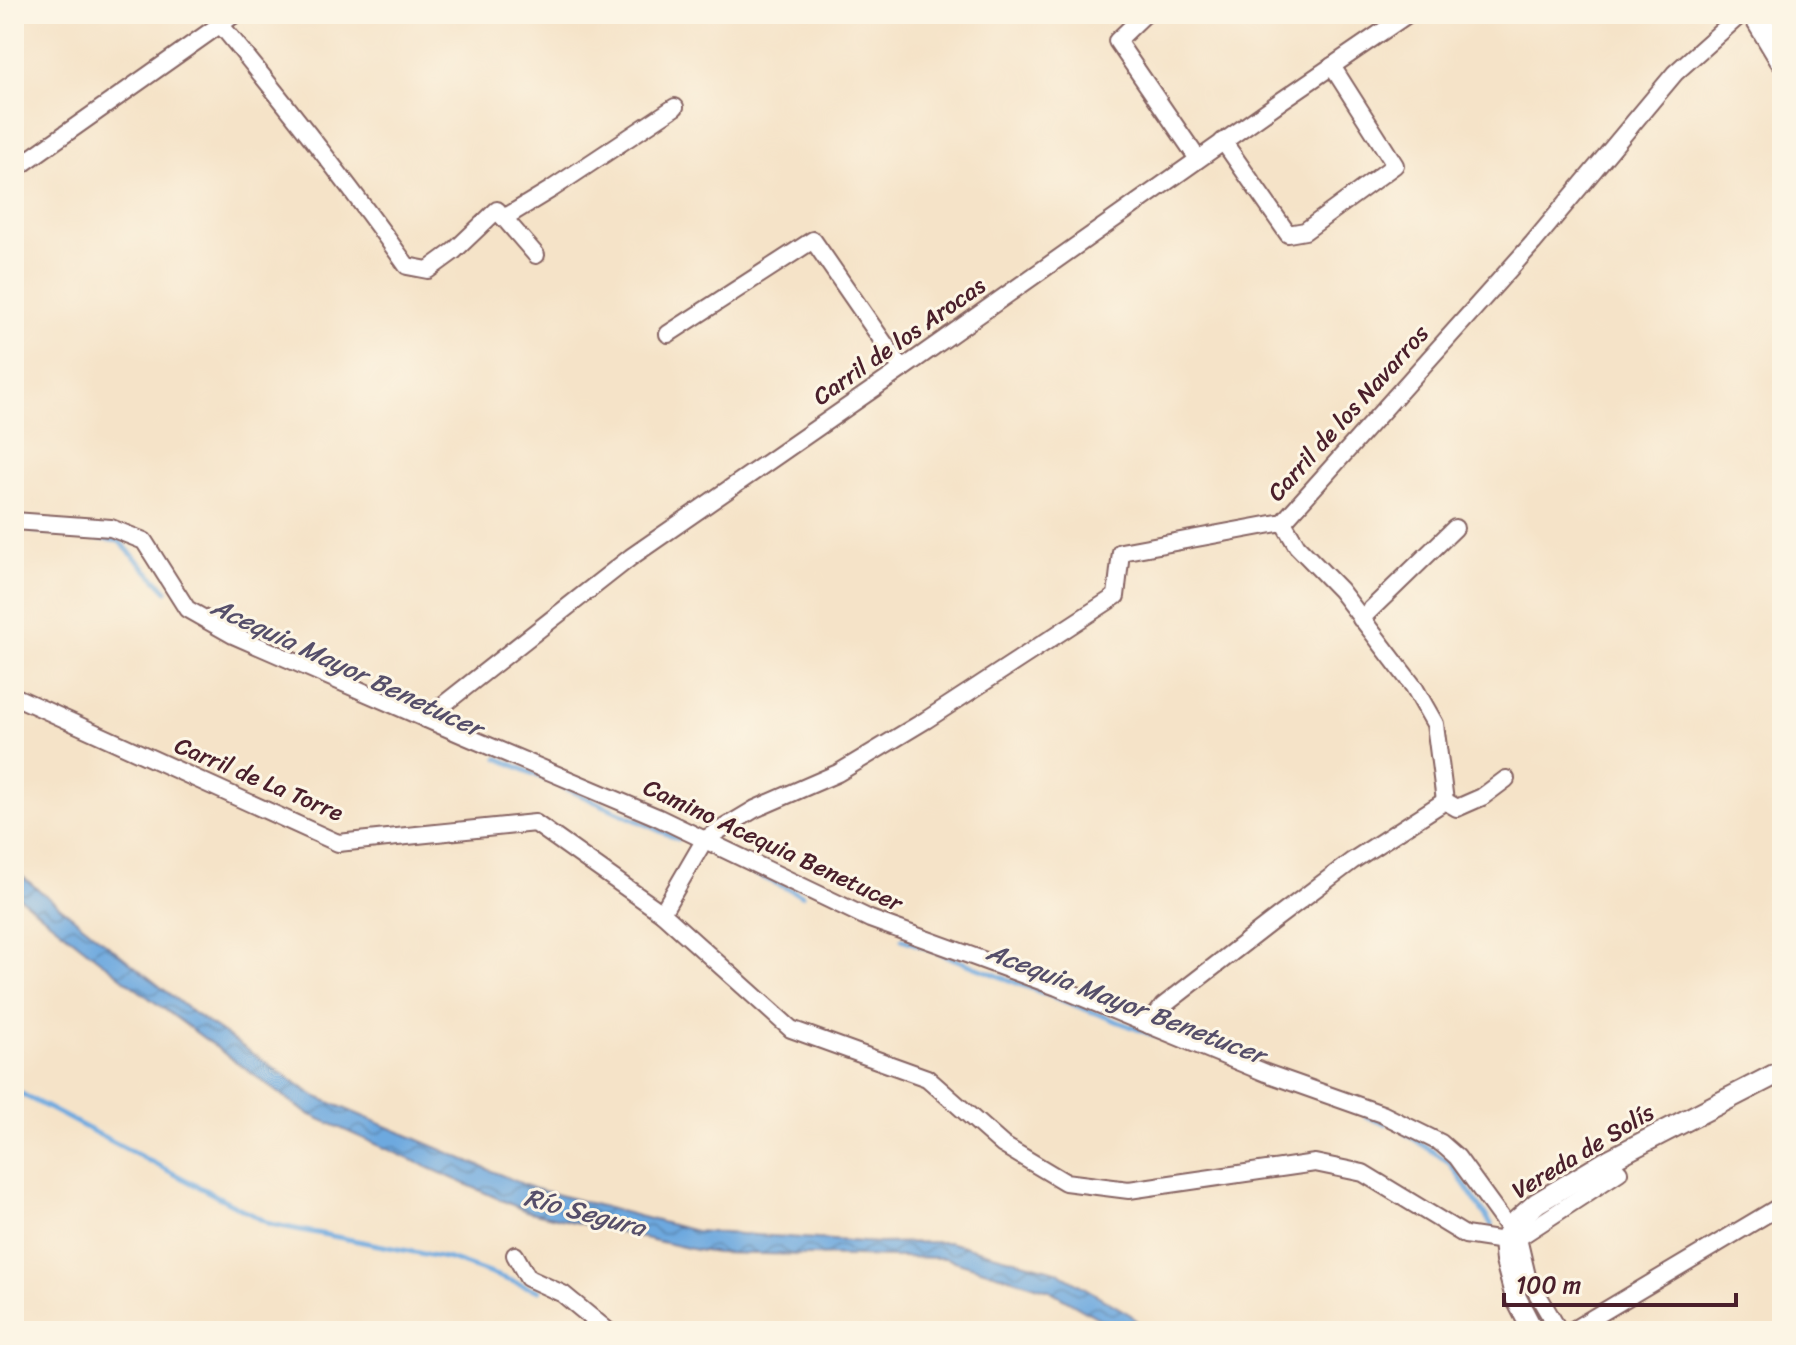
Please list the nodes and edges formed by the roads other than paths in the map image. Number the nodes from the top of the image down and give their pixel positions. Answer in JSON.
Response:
{"nodes":[{"id":1,"x":1145,"y":14,"type":"edge"},
{"id":2,"x":1408,"y":14,"type":"edge"},
{"id":3,"x":1741,"y":14,"type":"edge"},
{"id":4,"x":1755,"y":14,"type":"edge"},
{"id":5,"x":228,"y":19,"type":"edge"},
{"id":6,"x":1782,"y":59,"type":"edge"},
{"id":7,"x":1332,"y":66,"type":"junction"},
{"id":8,"x":675,"y":107,"type":"dead end"},
{"id":9,"x":1223,"y":141,"type":"junction"},
{"id":10,"x":1198,"y":159,"type":"junction"},
{"id":11,"x":14,"y":170,"type":"edge"},
{"id":12,"x":504,"y":218,"type":"junction"},
{"id":13,"x":536,"y":255,"type":"dead end"},
{"id":14,"x":668,"y":334,"type":"dead end"},
{"id":15,"x":902,"y":369,"type":"junction"},
{"id":16,"x":14,"y":521,"type":"edge"},
{"id":17,"x":1283,"y":522,"type":"junction"},
{"id":18,"x":1455,"y":528,"type":"dead end"},
{"id":19,"x":1361,"y":619,"type":"junction"},
{"id":20,"x":14,"y":696,"type":"edge"},
{"id":21,"x":425,"y":719,"type":"junction"},
{"id":22,"x":1506,"y":779,"type":"dead end"},
{"id":23,"x":1445,"y":801,"type":"junction"},
{"id":24,"x":705,"y":839,"type":"junction"},
{"id":25,"x":662,"y":913,"type":"junction"},
{"id":26,"x":1149,"y":1025,"type":"junction"},
{"id":27,"x":1782,"y":1071,"type":"edge"},
{"id":28,"x":1609,"y":1160,"type":"junction"},
{"id":29,"x":1782,"y":1205,"type":"edge"},
{"id":30,"x":1507,"y":1235,"type":"junction"},
{"id":31,"x":515,"y":1255,"type":"dead end"},
{"id":32,"x":608,"y":1331,"type":"edge"},
{"id":33,"x":1533,"y":1331,"type":"edge"},
{"id":34,"x":1559,"y":1331,"type":"edge"},
{"id":35,"x":1571,"y":1331,"type":"edge"}],
"edges":[{"from":1,"to":10,"type":"street"},
{"from":2,"to":7,"type":"street","name":"Carril de los Arocas"},
{"from":3,"to":17,"type":"street","name":"Carril de los Navarros"},
{"from":4,"to":6,"type":"main road"},
{"from":5,"to":11,"type":"street"},
{"from":5,"to":12,"type":"street"},
{"from":7,"to":9,"type":"street","name":"Carril de los Arocas"},
{"from":7,"to":9,"type":"street"},
{"from":8,"to":12,"type":"street"},
{"from":9,"to":10,"type":"street","name":"Carril de los Arocas"},
{"from":10,"to":15,"type":"street","name":"Carril de los Arocas"},
{"from":12,"to":13,"type":"street"},
{"from":14,"to":15,"type":"street"},
{"from":15,"to":21,"type":"street","name":"Carril de los Arocas"},
{"from":16,"to":21,"type":"street","name":"Camino Acequia Benetucer"},
{"from":17,"to":19,"type":"street"},
{"from":17,"to":24,"type":"street","name":"Carril de los Navarros"},
{"from":18,"to":19,"type":"street"},
{"from":19,"to":23,"type":"street"},
{"from":20,"to":25,"type":"street","name":"Carril de La Torre"},
{"from":21,"to":24,"type":"street","name":"Camino Acequia Benetucer"},
{"from":22,"to":23,"type":"street"},
{"from":23,"to":26,"type":"street"},
{"from":24,"to":25,"type":"street","name":"Carril de los Navarros"},
{"from":24,"to":26,"type":"street","name":"Camino Acequia Benetucer"},
{"from":25,"to":30,"type":"street","name":"Carril de La Torre"},
{"from":26,"to":30,"type":"street","name":"Camino Acequia Benetucer"},
{"from":27,"to":28,"type":"street","name":"Vereda de Solís"},
{"from":28,"to":30,"type":"street","name":"Vereda de Solís"},
{"from":28,"to":34,"type":"street"},
{"from":29,"to":35,"type":"street"},
{"from":30,"to":33,"type":"street"},
{"from":31,"to":32,"type":"street"}]}
